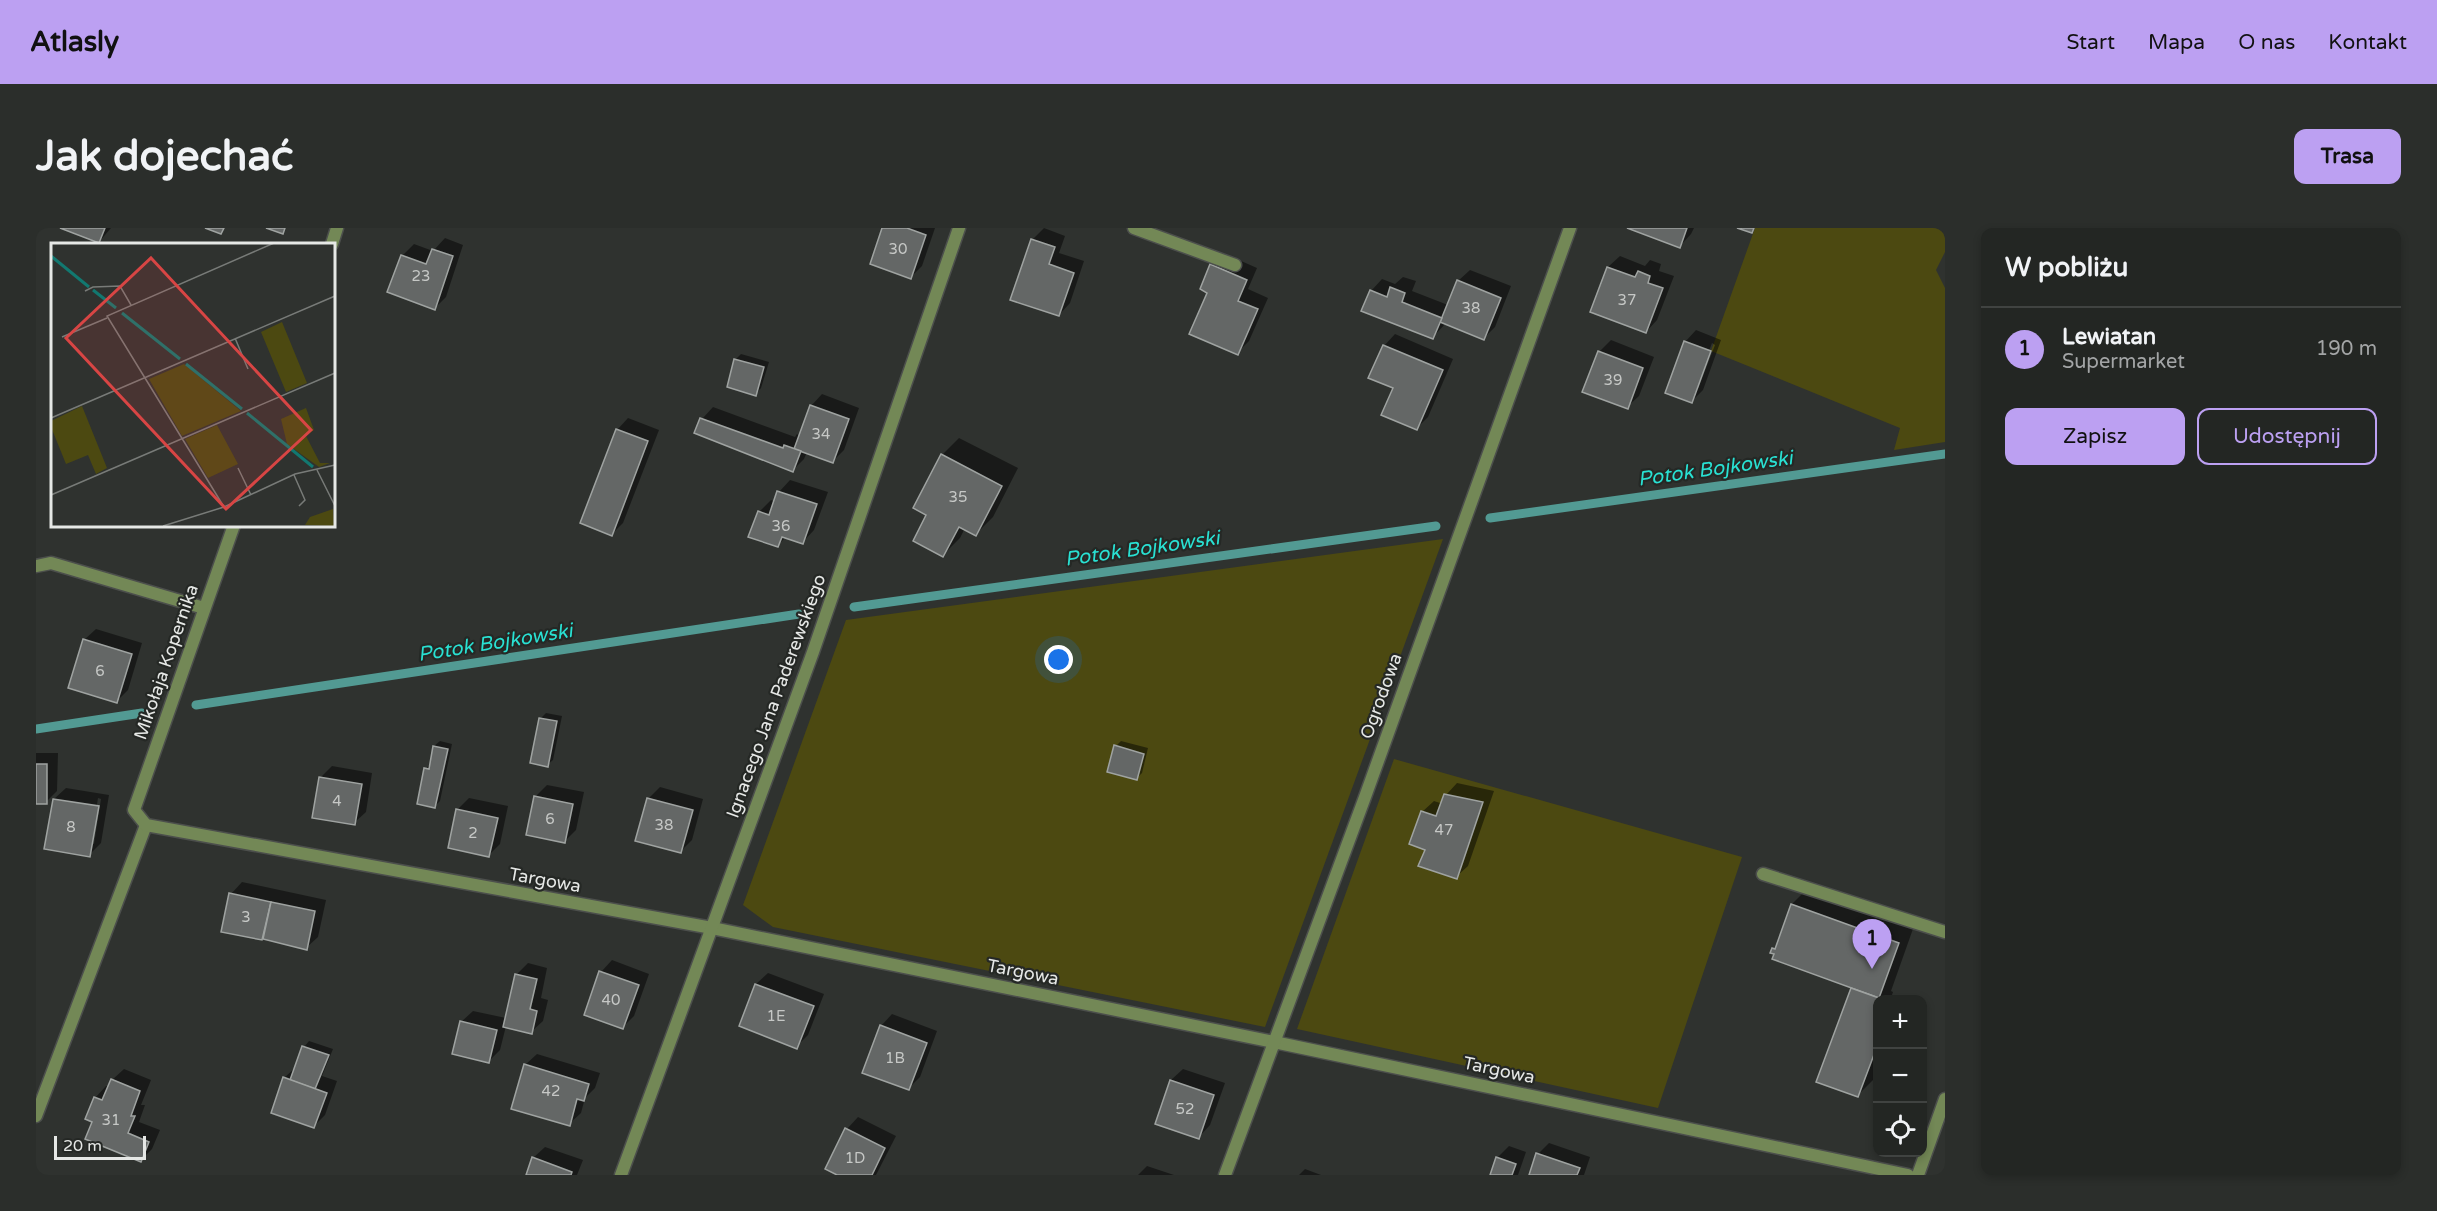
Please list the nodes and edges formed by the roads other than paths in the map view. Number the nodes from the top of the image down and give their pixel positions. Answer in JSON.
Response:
{"nodes":[{"id":1,"x":337,"y":228,"type":"edge"},
{"id":2,"x":959,"y":228,"type":"edge"},
{"id":3,"x":1134,"y":228,"type":"edge"},
{"id":4,"x":1570,"y":228,"type":"edge"},
{"id":5,"x":332,"y":243,"type":"edge"},
{"id":6,"x":1235,"y":265,"type":"dead end"},
{"id":7,"x":234,"y":526,"type":"edge"},
{"id":8,"x":36,"y":566,"type":"edge"},
{"id":9,"x":204,"y":608,"type":"junction"},
{"id":10,"x":146,"y":825,"type":"junction"},
{"id":11,"x":1762,"y":874,"type":"dead end"},
{"id":12,"x":712,"y":928,"type":"junction"},
{"id":13,"x":1945,"y":932,"type":"edge"},
{"id":14,"x":1274,"y":1041,"type":"junction"},
{"id":15,"x":1945,"y":1099,"type":"edge"},
{"id":16,"x":36,"y":1116,"type":"edge"},
{"id":17,"x":621,"y":1175,"type":"edge"},
{"id":18,"x":1225,"y":1175,"type":"edge"},
{"id":19,"x":1908,"y":1175,"type":"edge"},
{"id":20,"x":1918,"y":1175,"type":"edge"}],
"edges":[{"from":1,"to":5,"type":"street"},
{"from":2,"to":12,"type":"street","name":"Ignacego Jana Paderewskiego"},
{"from":3,"to":6,"type":"street"},
{"from":4,"to":14,"type":"street","name":"Ogrodowa"},
{"from":7,"to":9,"type":"street","name":"Mikołaja Kopernika"},
{"from":8,"to":9,"type":"street"},
{"from":9,"to":10,"type":"street","name":"Mikołaja Kopernika"},
{"from":10,"to":12,"type":"street","name":"Targowa"},
{"from":10,"to":16,"type":"street"},
{"from":11,"to":13,"type":"street"},
{"from":12,"to":14,"type":"street","name":"Targowa"},
{"from":12,"to":17,"type":"street","name":"Ignacego Jana Paderewskiego"},
{"from":14,"to":18,"type":"street","name":"Ogrodowa"},
{"from":14,"to":19,"type":"street","name":"Targowa"},
{"from":15,"to":20,"type":"street"}]}
